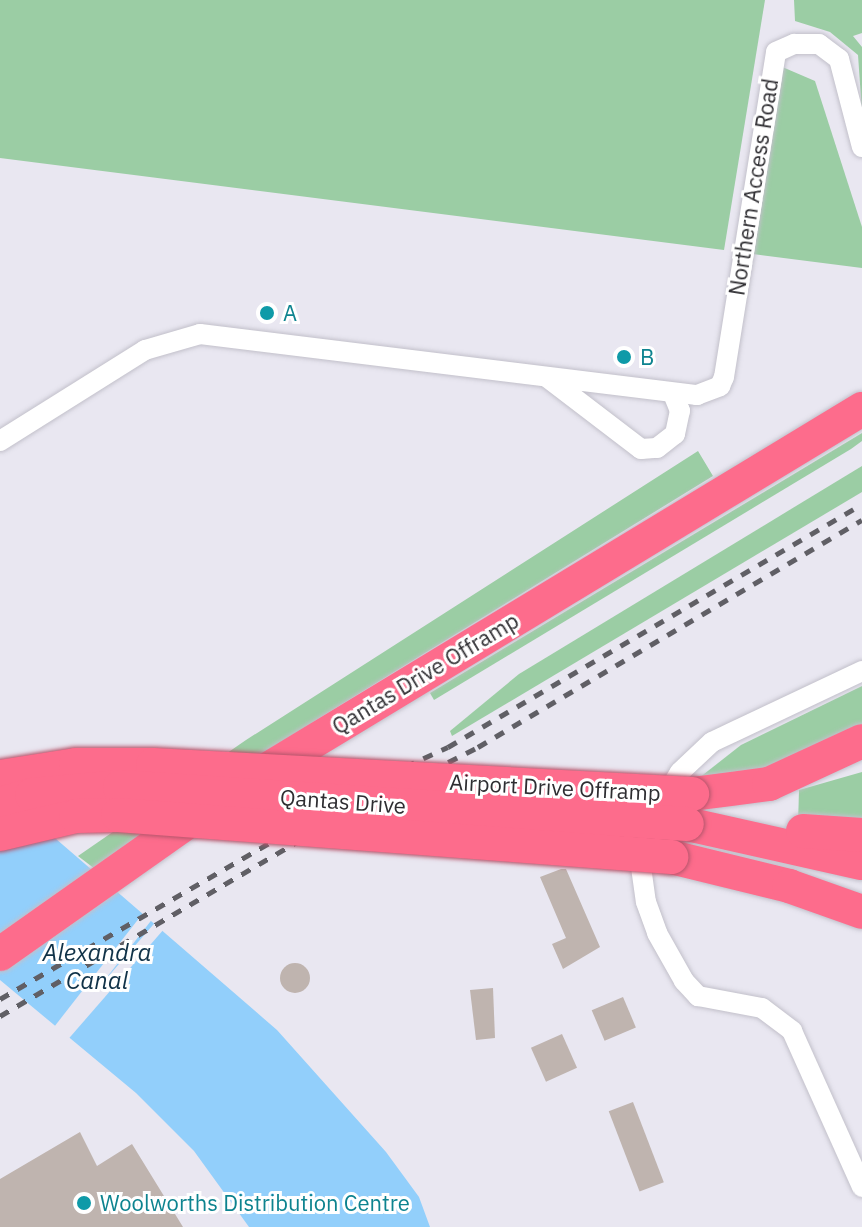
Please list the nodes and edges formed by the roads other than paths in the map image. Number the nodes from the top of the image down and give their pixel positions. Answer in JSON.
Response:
{"nodes":[{"id":1,"x":862,"y":147,"type":"edge"},
{"id":2,"x":545,"y":375,"type":"junction"},
{"id":3,"x":673,"y":394,"type":"junction"},
{"id":4,"x":862,"y":409,"type":"edge"},
{"id":5,"x":0,"y":441,"type":"edge"},
{"id":6,"x":862,"y":671,"type":"edge"},
{"id":7,"x":862,"y":741,"type":"edge"},
{"id":8,"x":0,"y":777,"type":"edge"},
{"id":9,"x":0,"y":804,"type":"edge"},
{"id":10,"x":690,"y":809,"type":"junction"},
{"id":11,"x":0,"y":834,"type":"edge"},
{"id":12,"x":862,"y":835,"type":"edge"},
{"id":13,"x":671,"y":857,"type":"junction"},
{"id":14,"x":862,"y":863,"type":"edge"},
{"id":15,"x":862,"y":895,"type":"edge"},
{"id":16,"x":862,"y":912,"type":"edge"},
{"id":17,"x":0,"y":954,"type":"edge"},
{"id":18,"x":862,"y":1187,"type":"edge"}],
"edges":[{"from":1,"to":3,"type":"street","name":"Northern Access Road"},
{"from":2,"to":3,"type":"street"},
{"from":2,"to":3,"type":"street"},
{"from":2,"to":5,"type":"street"},
{"from":4,"to":17,"type":"highway","name":"Qantas Drive Offramp"},
{"from":6,"to":18,"type":"street"},
{"from":7,"to":10,"type":"highway","name":"Airport Drive Offramp"},
{"from":8,"to":10,"type":"highway","name":"Airport Drive Offramp","bridge":true},
{"from":9,"to":10,"type":"highway","name":"Qantas Drive","bridge":true},
{"from":10,"to":12,"type":"highway"},
{"from":10,"to":14,"type":"highway"},
{"from":11,"to":13,"type":"highway","name":"Qantas Drive","bridge":true},
{"from":13,"to":15,"type":"highway"},
{"from":13,"to":16,"type":"highway"}]}
